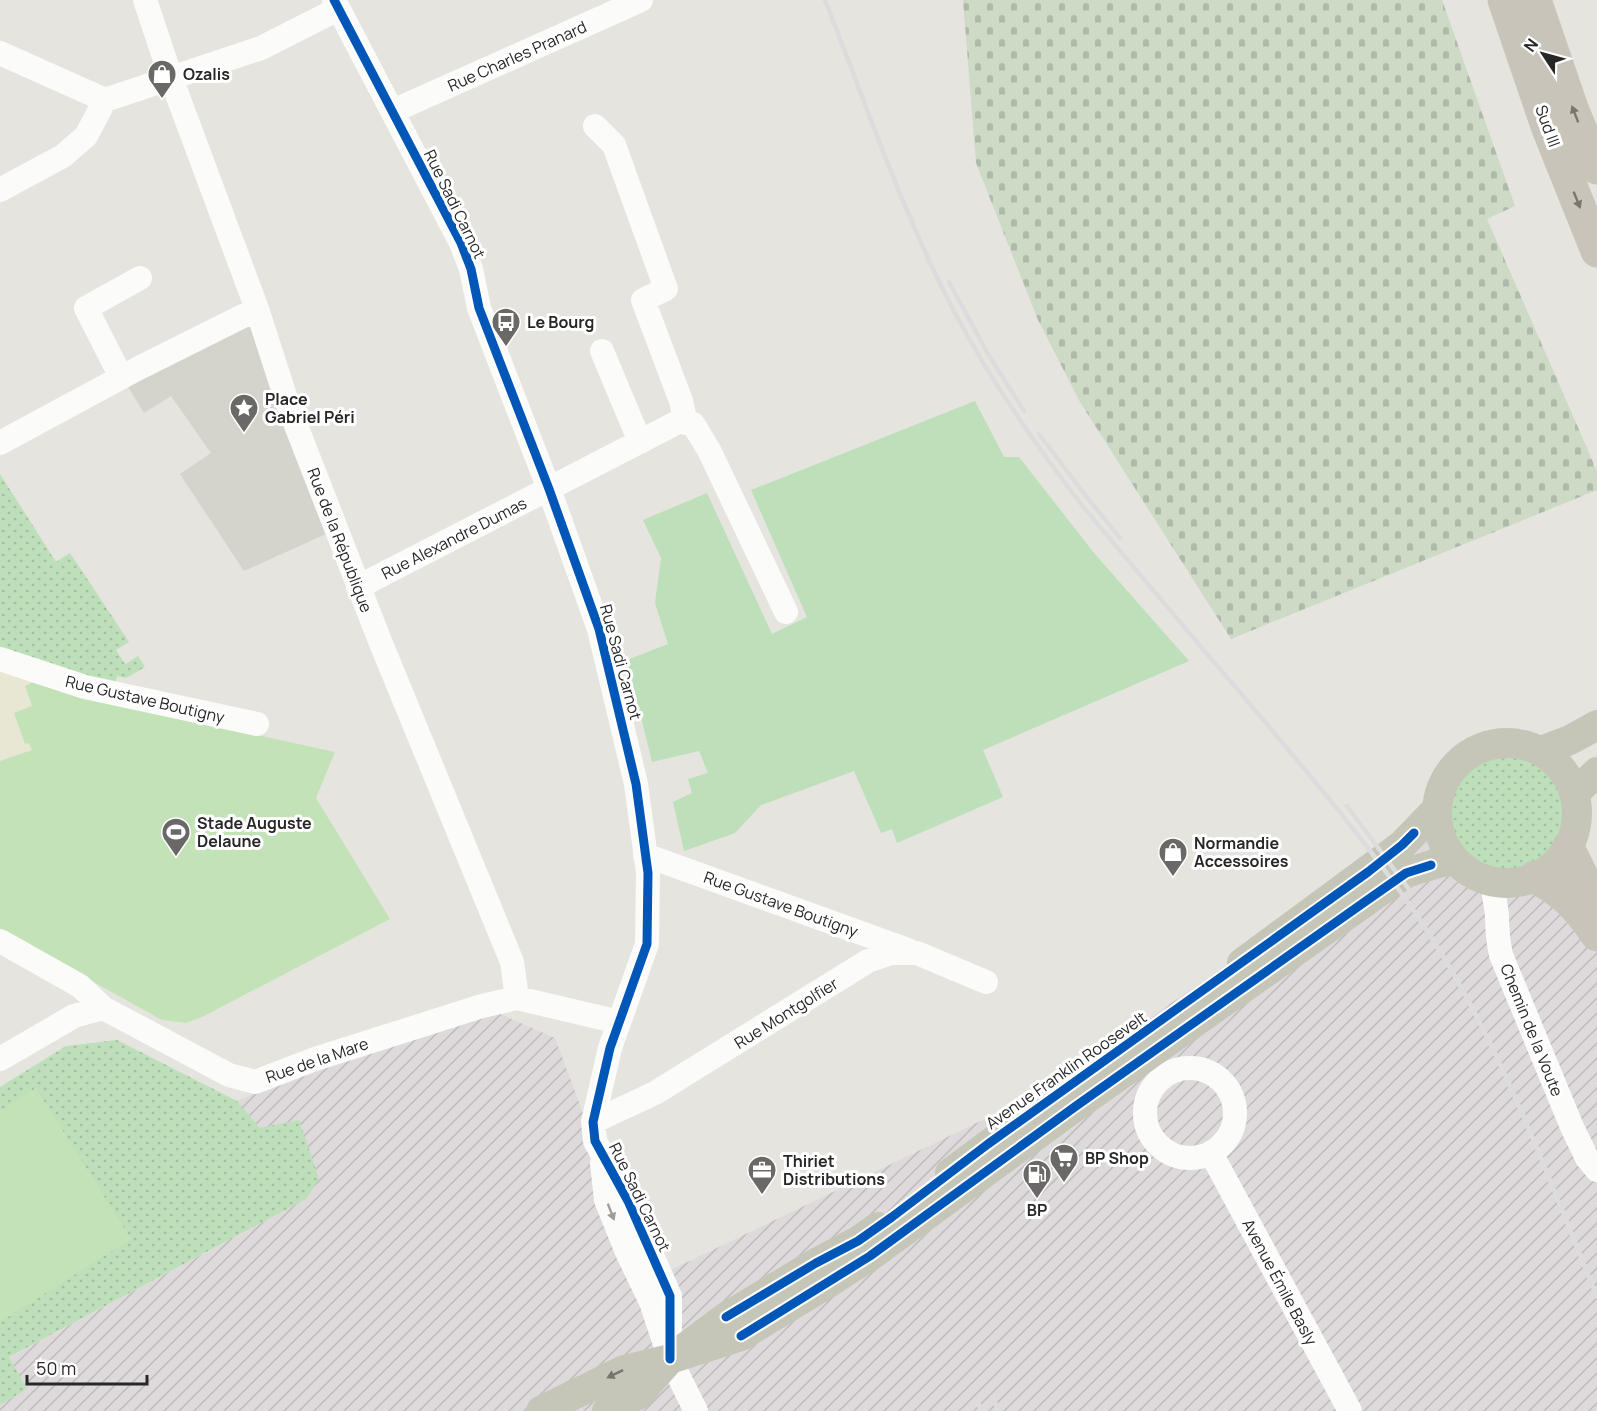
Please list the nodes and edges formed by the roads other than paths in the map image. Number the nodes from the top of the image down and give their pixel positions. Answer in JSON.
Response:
{"nodes":[{"id":1,"x":145,"y":0,"type":"edge"},
{"id":2,"x":641,"y":0,"type":"edge"},
{"id":3,"x":1504,"y":0,"type":"edge"},
{"id":4,"x":1535,"y":0,"type":"edge"},
{"id":5,"x":336,"y":4,"type":"edge"},
{"id":6,"x":0,"y":53,"type":"edge"},
{"id":7,"x":171,"y":78,"type":"junction"},
{"id":8,"x":105,"y":100,"type":"junction"},
{"id":9,"x":393,"y":111,"type":"junction"},
{"id":10,"x":595,"y":126,"type":"dead end"},
{"id":11,"x":1597,"y":168,"type":"edge"},
{"id":12,"x":0,"y":190,"type":"edge"},
{"id":13,"x":1597,"y":251,"type":"edge"},
{"id":14,"x":140,"y":278,"type":"dead end"},
{"id":15,"x":257,"y":309,"type":"junction"},
{"id":16,"x":602,"y":351,"type":"dead end"},
{"id":17,"x":121,"y":377,"type":"junction"},
{"id":18,"x":686,"y":423,"type":"junction"},
{"id":19,"x":640,"y":442,"type":"junction"},
{"id":20,"x":0,"y":443,"type":"edge"},
{"id":21,"x":549,"y":489,"type":"junction"},
{"id":22,"x":358,"y":586,"type":"junction"},
{"id":23,"x":786,"y":612,"type":"dead end"},
{"id":24,"x":0,"y":660,"type":"edge"},
{"id":25,"x":257,"y":724,"type":"dead end"},
{"id":26,"x":1597,"y":725,"type":"edge"},
{"id":27,"x":1541,"y":751,"type":"junction"},
{"id":28,"x":1597,"y":772,"type":"edge"},
{"id":29,"x":1575,"y":794,"type":"junction"},
{"id":30,"x":1437,"y":809,"type":"junction"},
{"id":31,"x":1568,"y":848,"type":"junction"},
{"id":32,"x":645,"y":855,"type":"junction"},
{"id":33,"x":1455,"y":860,"type":"junction"},
{"id":34,"x":1535,"y":878,"type":"junction"},
{"id":35,"x":1493,"y":882,"type":"junction"},
{"id":36,"x":1597,"y":906,"type":"edge"},
{"id":37,"x":1597,"y":935,"type":"edge"},
{"id":38,"x":0,"y":941,"type":"edge"},
{"id":39,"x":918,"y":953,"type":"junction"},
{"id":40,"x":986,"y":982,"type":"dead end"},
{"id":41,"x":518,"y":998,"type":"junction"},
{"id":42,"x":103,"y":1008,"type":"junction"},
{"id":43,"x":619,"y":1022,"type":"junction"},
{"id":44,"x":3,"y":1051,"type":"edge"},
{"id":45,"x":593,"y":1122,"type":"junction"},
{"id":46,"x":1211,"y":1153,"type":"dead end"},
{"id":47,"x":1597,"y":1170,"type":"edge"},
{"id":48,"x":670,"y":1359,"type":"junction"},
{"id":49,"x":541,"y":1411,"type":"edge"},
{"id":50,"x":607,"y":1411,"type":"edge"},
{"id":51,"x":696,"y":1411,"type":"edge"},
{"id":52,"x":1350,"y":1411,"type":"edge"}],
"edges":[{"from":1,"to":7,"type":"street","name":"Rue de la République"},
{"from":2,"to":9,"type":"street","name":"Rue Charles Pranard"},
{"from":3,"to":13,"type":"highway","name":"Sud III","one_way":true},
{"from":11,"to":4,"type":"highway","name":"Sud III","one_way":true},
{"from":5,"to":7,"type":"street"},
{"from":5,"to":9,"type":"street","name":"Rue Sadi Carnot"},
{"from":6,"to":8,"type":"street"},
{"from":7,"to":8,"type":"street"},
{"from":7,"to":15,"type":"street","name":"Rue de la République"},
{"from":8,"to":12,"type":"street"},
{"from":9,"to":21,"type":"street","name":"Rue Sadi Carnot"},
{"from":10,"to":18,"type":"street"},
{"from":14,"to":17,"type":"street"},
{"from":15,"to":17,"type":"street"},
{"from":15,"to":22,"type":"street","name":"Rue de la République"},
{"from":16,"to":19,"type":"street"},
{"from":17,"to":20,"type":"street"},
{"from":18,"to":19,"type":"street"},
{"from":18,"to":23,"type":"street"},
{"from":19,"to":21,"type":"street"},
{"from":21,"to":22,"type":"street","name":"Rue Alexandre Dumas"},
{"from":21,"to":32,"type":"street","name":"Rue Sadi Carnot"},
{"from":22,"to":41,"type":"street","name":"Rue de la République"},
{"from":24,"to":25,"type":"street","name":"Rue Gustave Boutigny"},
{"from":26,"to":27,"type":"main road"},
{"from":27,"to":29,"type":"main road"},
{"from":27,"to":30,"type":"main road"},
{"from":28,"to":29,"type":"main road"},
{"from":29,"to":31,"type":"main road"},
{"from":30,"to":33,"type":"main road"},
{"from":30,"to":48,"type":"main road","name":"Avenue Franklin Roosevelt"},
{"from":31,"to":34,"type":"main road"},
{"from":31,"to":36,"type":"highway"},
{"from":32,"to":39,"type":"street","name":"Rue Gustave Boutigny"},
{"from":32,"to":43,"type":"street","name":"Rue Sadi Carnot"},
{"from":33,"to":35,"type":"main road"},
{"from":33,"to":48,"type":"main road","name":"Avenue Franklin Roosevelt"},
{"from":34,"to":35,"type":"main road"},
{"from":34,"to":37,"type":"highway"},
{"from":35,"to":47,"type":"street","name":"Chemin de la Voute"},
{"from":38,"to":42,"type":"street","name":"Rue de la Mare"},
{"from":39,"to":40,"type":"street","name":"Rue Montgolfier"},
{"from":39,"to":45,"type":"street","name":"Rue Montgolfier"},
{"from":41,"to":42,"type":"street","name":"Rue de la Mare"},
{"from":41,"to":43,"type":"street","name":"Rue de la Mare"},
{"from":42,"to":44,"type":"street"},
{"from":43,"to":45,"type":"street","name":"Rue Sadi Carnot"},
{"from":45,"to":48,"type":"street","name":"Rue Sadi Carnot"},
{"from":46,"to":52,"type":"street","name":"Avenue Émile Basly"},
{"from":48,"to":49,"type":"main road","name":"Avenue Franklin Roosevelt","one_way":true},
{"from":48,"to":50,"type":"main road","name":"Avenue Franklin Roosevelt"},
{"from":48,"to":51,"type":"street"}]}
